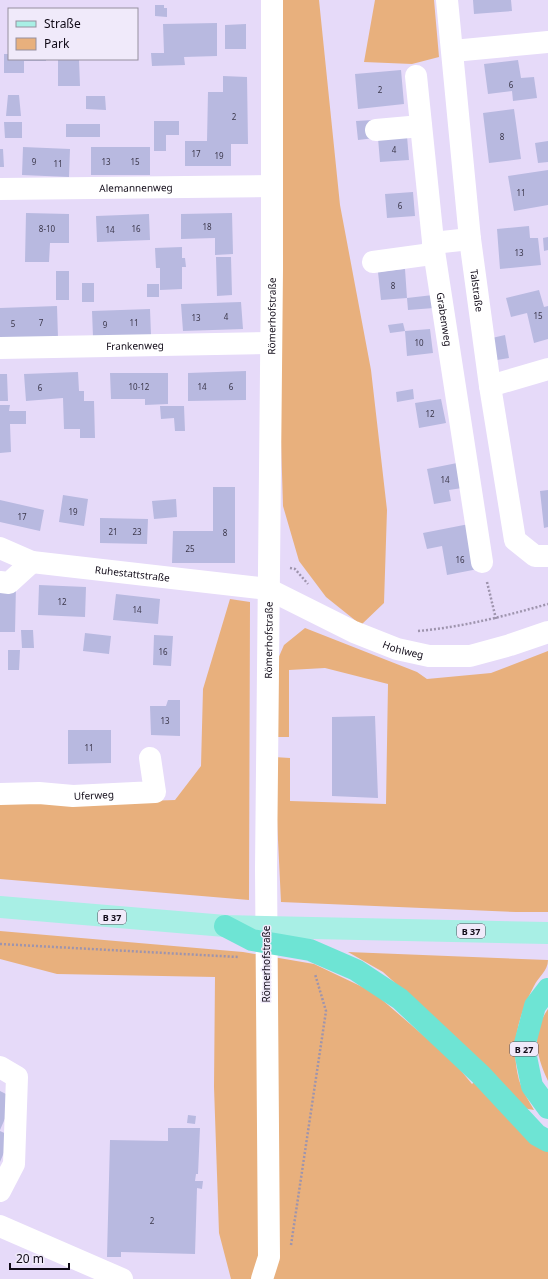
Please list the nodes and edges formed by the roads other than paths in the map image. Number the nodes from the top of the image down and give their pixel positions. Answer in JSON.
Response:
{"nodes":[{"id":1,"x":272,"y":0,"type":"edge"},
{"id":2,"x":447,"y":0,"type":"edge"},
{"id":3,"x":548,"y":42,"type":"edge"},
{"id":4,"x":453,"y":51,"type":"junction"},
{"id":5,"x":416,"y":76,"type":"dead end"},
{"id":6,"x":421,"y":126,"type":"junction"},
{"id":7,"x":376,"y":130,"type":"dead end"},
{"id":8,"x":272,"y":186,"type":"junction"},
{"id":9,"x":0,"y":189,"type":"edge"},
{"id":10,"x":470,"y":239,"type":"junction"},
{"id":11,"x":434,"y":247,"type":"junction"},
{"id":12,"x":373,"y":262,"type":"dead end"},
{"id":13,"x":270,"y":343,"type":"junction"},
{"id":14,"x":0,"y":348,"type":"edge"},
{"id":15,"x":548,"y":369,"type":"edge"},
{"id":16,"x":490,"y":386,"type":"junction"},
{"id":17,"x":0,"y":548,"type":"edge"},
{"id":18,"x":548,"y":556,"type":"edge"},
{"id":19,"x":32,"y":562,"type":"junction"},
{"id":20,"x":482,"y":562,"type":"road end"},
{"id":21,"x":0,"y":582,"type":"edge"},
{"id":22,"x":268,"y":589,"type":"junction"},
{"id":23,"x":548,"y":632,"type":"edge"},
{"id":24,"x":150,"y":758,"type":"dead end"},
{"id":25,"x":0,"y":794,"type":"edge"},
{"id":26,"x":0,"y":907,"type":"edge"},
{"id":27,"x":225,"y":926,"type":"junction"},
{"id":28,"x":548,"y":933,"type":"edge"},
{"id":29,"x":548,"y":989,"type":"edge"},
{"id":30,"x":0,"y":1067,"type":"edge"},
{"id":31,"x":548,"y":1108,"type":"edge"},
{"id":32,"x":548,"y":1141,"type":"edge"},
{"id":33,"x":0,"y":1191,"type":"edge"},
{"id":34,"x":0,"y":1226,"type":"edge"},
{"id":35,"x":122,"y":1279,"type":"edge"},
{"id":36,"x":262,"y":1279,"type":"edge"}],
"edges":[{"from":1,"to":8,"type":"street","name":"Römerhofstraße"},
{"from":2,"to":4,"type":"street","name":"Talstraße"},
{"from":3,"to":4,"type":"street"},
{"from":4,"to":10,"type":"street","name":"Talstraße"},
{"from":5,"to":6,"type":"street","name":"Grabenweg"},
{"from":6,"to":7,"type":"street"},
{"from":6,"to":11,"type":"street","name":"Grabenweg"},
{"from":8,"to":9,"type":"street","name":"Alemannenweg"},
{"from":8,"to":13,"type":"street","name":"Römerhofstraße"},
{"from":10,"to":11,"type":"street"},
{"from":10,"to":16,"type":"street","name":"Talstraße"},
{"from":11,"to":12,"type":"street"},
{"from":11,"to":20,"type":"street","name":"Grabenweg"},
{"from":13,"to":14,"type":"street","name":"Frankenweg"},
{"from":13,"to":22,"type":"street","name":"Römerhofstraße"},
{"from":15,"to":16,"type":"street"},
{"from":16,"to":18,"type":"street","name":"Talstraße"},
{"from":17,"to":19,"type":"street","name":"Ruhestattstraße"},
{"from":19,"to":21,"type":"street"},
{"from":19,"to":22,"type":"street","name":"Ruhestattstraße"},
{"from":22,"to":23,"type":"street","name":"Hohlweg"},
{"from":22,"to":36,"type":"street","name":"Römerhofstraße"},
{"from":24,"to":25,"type":"street","name":"Uferweg"},
{"from":26,"to":27,"type":"main road","number":"B 37"},
{"from":27,"to":28,"type":"main road","number":"B 37"},
{"from":27,"to":32,"type":"highway"},
{"from":29,"to":31,"type":"highway","number":"B 27"},
{"from":30,"to":33,"type":"street"},
{"from":34,"to":35,"type":"street"}]}
